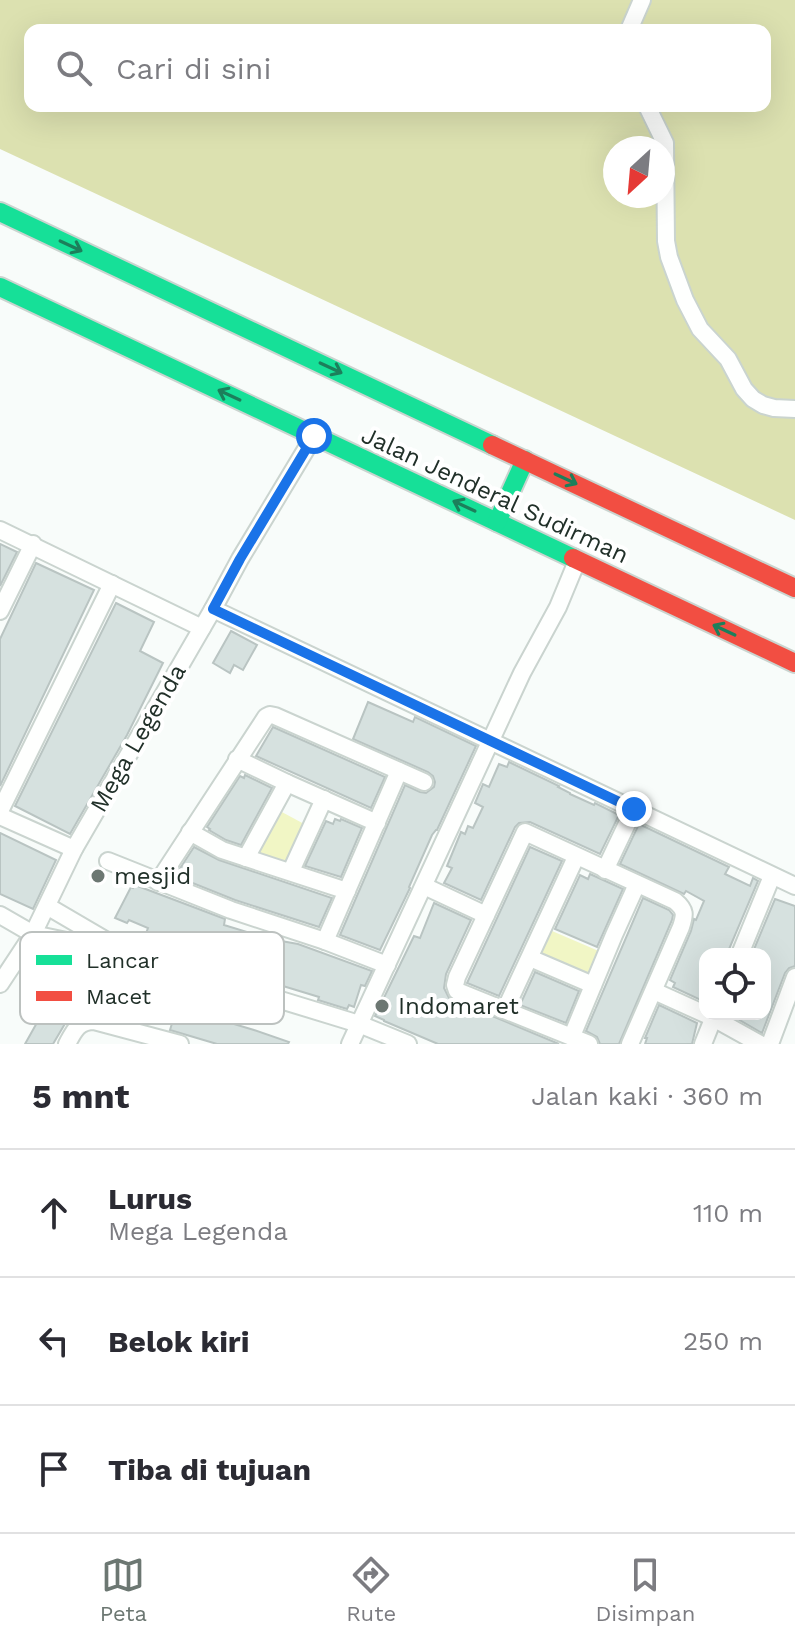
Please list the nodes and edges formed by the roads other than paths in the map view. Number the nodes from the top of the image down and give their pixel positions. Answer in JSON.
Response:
{"nodes":[{"id":1,"x":642,"y":0,"type":"edge"},
{"id":2,"x":632,"y":24,"type":"edge"},
{"id":3,"x":650,"y":112,"type":"edge"},
{"id":4,"x":0,"y":212,"type":"edge"},
{"id":5,"x":0,"y":287,"type":"edge"},
{"id":6,"x":795,"y":409,"type":"edge"},
{"id":7,"x":314,"y":436,"type":"junction"},
{"id":8,"x":525,"y":460,"type":"junction"},
{"id":9,"x":497,"y":522,"type":"junction"},
{"id":10,"x":0,"y":530,"type":"edge"},
{"id":11,"x":33,"y":544,"type":"junction"},
{"id":12,"x":577,"y":561,"type":"junction"},
{"id":13,"x":112,"y":584,"type":"junction"},
{"id":14,"x":795,"y":588,"type":"edge"},
{"id":15,"x":213,"y":609,"type":"junction"},
{"id":16,"x":0,"y":611,"type":"edge"},
{"id":17,"x":202,"y":628,"type":"junction"},
{"id":18,"x":795,"y":663,"type":"edge"},
{"id":19,"x":491,"y":743,"type":"junction"},
{"id":20,"x":237,"y":759,"type":"junction"},
{"id":21,"x":399,"y":771,"type":"junction"},
{"id":22,"x":424,"y":782,"type":"dead end"},
{"id":23,"x":287,"y":783,"type":"junction"},
{"id":24,"x":324,"y":799,"type":"junction"},
{"id":25,"x":634,"y":809,"type":"junction"},
{"id":26,"x":0,"y":813,"type":"edge"},
{"id":27,"x":377,"y":823,"type":"junction"},
{"id":28,"x":190,"y":832,"type":"junction"},
{"id":29,"x":74,"y":849,"type":"junction"},
{"id":30,"x":576,"y":857,"type":"junction"},
{"id":31,"x":246,"y":858,"type":"junction"},
{"id":32,"x":108,"y":861,"type":"dead end"},
{"id":33,"x":605,"y":870,"type":"junction"},
{"id":34,"x":291,"y":871,"type":"junction"},
{"id":35,"x":772,"y":876,"type":"junction"},
{"id":36,"x":158,"y":882,"type":"junction"},
{"id":37,"x":637,"y":884,"type":"junction"},
{"id":38,"x":424,"y":886,"type":"junction"},
{"id":39,"x":795,"y":886,"type":"edge"},
{"id":40,"x":347,"y":891,"type":"junction"},
{"id":41,"x":47,"y":906,"type":"junction"},
{"id":42,"x":0,"y":915,"type":"edge"},
{"id":43,"x":486,"y":915,"type":"junction"},
{"id":44,"x":30,"y":932,"type":"edge"},
{"id":45,"x":34,"y":932,"type":"edge"},
{"id":46,"x":93,"y":932,"type":"edge"},
{"id":47,"x":325,"y":941,"type":"junction"},
{"id":48,"x":742,"y":948,"type":"edge"},
{"id":49,"x":20,"y":954,"type":"edge"},
{"id":50,"x":530,"y":958,"type":"junction"},
{"id":51,"x":387,"y":965,"type":"junction"},
{"id":52,"x":795,"y":977,"type":"edge"},
{"id":53,"x":0,"y":984,"type":"edge"},
{"id":54,"x":593,"y":985,"type":"junction"},
{"id":55,"x":654,"y":991,"type":"junction"},
{"id":56,"x":284,"y":1001,"type":"edge"},
{"id":57,"x":505,"y":1010,"type":"junction"},
{"id":58,"x":699,"y":1010,"type":"edge"},
{"id":59,"x":709,"y":1020,"type":"edge"},
{"id":60,"x":719,"y":1020,"type":"edge"},
{"id":61,"x":81,"y":1024,"type":"edge"},
{"id":62,"x":103,"y":1024,"type":"edge"},
{"id":63,"x":359,"y":1024,"type":"junction"},
{"id":64,"x":572,"y":1036,"type":"junction"},
{"id":65,"x":148,"y":1040,"type":"edge"},
{"id":66,"x":67,"y":1044,"type":"edge"},
{"id":67,"x":180,"y":1044,"type":"edge"},
{"id":68,"x":350,"y":1044,"type":"edge"},
{"id":69,"x":408,"y":1044,"type":"edge"},
{"id":70,"x":589,"y":1044,"type":"edge"},
{"id":71,"x":630,"y":1044,"type":"edge"},
{"id":72,"x":703,"y":1044,"type":"edge"},
{"id":73,"x":760,"y":1044,"type":"edge"},
{"id":74,"x":770,"y":1044,"type":"edge"}],
"edges":[{"from":1,"to":2,"type":"street"},
{"from":3,"to":6,"type":"street"},
{"from":4,"to":8,"type":"highway","name":"Jalan Jenderal Sudirman","one_way":true},
{"from":7,"to":5,"type":"highway","name":"Jalan Jenderal Sudirman","one_way":true},
{"from":9,"to":7,"type":"highway","name":"Jalan Jenderal Sudirman","one_way":true},
{"from":7,"to":15,"type":"street","name":"Mega Legenda"},
{"from":8,"to":9,"type":"highway"},
{"from":8,"to":14,"type":"highway","name":"Jalan Jenderal Sudirman","one_way":true},
{"from":9,"to":12,"type":"highway","name":"Jalan Jenderal Sudirman"},
{"from":10,"to":11,"type":"street"},
{"from":11,"to":13,"type":"street"},
{"from":11,"to":16,"type":"street"},
{"from":18,"to":12,"type":"highway","name":"Jalan Jenderal Sudirman","one_way":true},
{"from":12,"to":19,"type":"street"},
{"from":13,"to":17,"type":"street"},
{"from":13,"to":26,"type":"street"},
{"from":15,"to":17,"type":"street","name":"Mega Legenda"},
{"from":15,"to":19,"type":"street"},
{"from":17,"to":29,"type":"street","name":"Mega Legenda"},
{"from":19,"to":25,"type":"street"},
{"from":19,"to":38,"type":"street"},
{"from":20,"to":21,"type":"street"},
{"from":20,"to":23,"type":"street"},
{"from":20,"to":28,"type":"street"},
{"from":21,"to":22,"type":"street"},
{"from":21,"to":27,"type":"street"},
{"from":23,"to":24,"type":"street"},
{"from":23,"to":31,"type":"street"},
{"from":24,"to":27,"type":"street"},
{"from":24,"to":34,"type":"street"},
{"from":25,"to":33,"type":"street"},
{"from":25,"to":35,"type":"street"},
{"from":26,"to":29,"type":"street"},
{"from":27,"to":40,"type":"street"},
{"from":28,"to":31,"type":"street"},
{"from":28,"to":36,"type":"street"},
{"from":29,"to":41,"type":"street","name":"Mega Legenda"},
{"from":30,"to":33,"type":"street"},
{"from":30,"to":43,"type":"street"},
{"from":30,"to":50,"type":"street"},
{"from":31,"to":34,"type":"street"},
{"from":32,"to":36,"type":"street"},
{"from":33,"to":37,"type":"street"},
{"from":34,"to":40,"type":"street"},
{"from":35,"to":39,"type":"street"},
{"from":35,"to":48,"type":"street"},
{"from":36,"to":47,"type":"street"},
{"from":37,"to":54,"type":"street"},
{"from":37,"to":55,"type":"street"},
{"from":38,"to":43,"type":"street"},
{"from":38,"to":51,"type":"street"},
{"from":40,"to":47,"type":"street"},
{"from":41,"to":45,"type":"street","name":"Mega Legenda"},
{"from":41,"to":46,"type":"street"},
{"from":42,"to":44,"type":"street"},
{"from":43,"to":57,"type":"street"},
{"from":47,"to":51,"type":"street"},
{"from":49,"to":53,"type":"street","name":"Mega Legenda"},
{"from":50,"to":54,"type":"street"},
{"from":50,"to":57,"type":"street"},
{"from":51,"to":63,"type":"street"},
{"from":52,"to":74,"type":"street"},
{"from":54,"to":64,"type":"street"},
{"from":55,"to":58,"type":"street"},
{"from":55,"to":71,"type":"street"},
{"from":56,"to":63,"type":"street"},
{"from":57,"to":64,"type":"street"},
{"from":59,"to":72,"type":"street"},
{"from":60,"to":73,"type":"street"},
{"from":61,"to":66,"type":"street"},
{"from":62,"to":65,"type":"street"},
{"from":63,"to":68,"type":"street"},
{"from":63,"to":69,"type":"street"},
{"from":64,"to":70,"type":"street"},
{"from":65,"to":67,"type":"street"}]}
